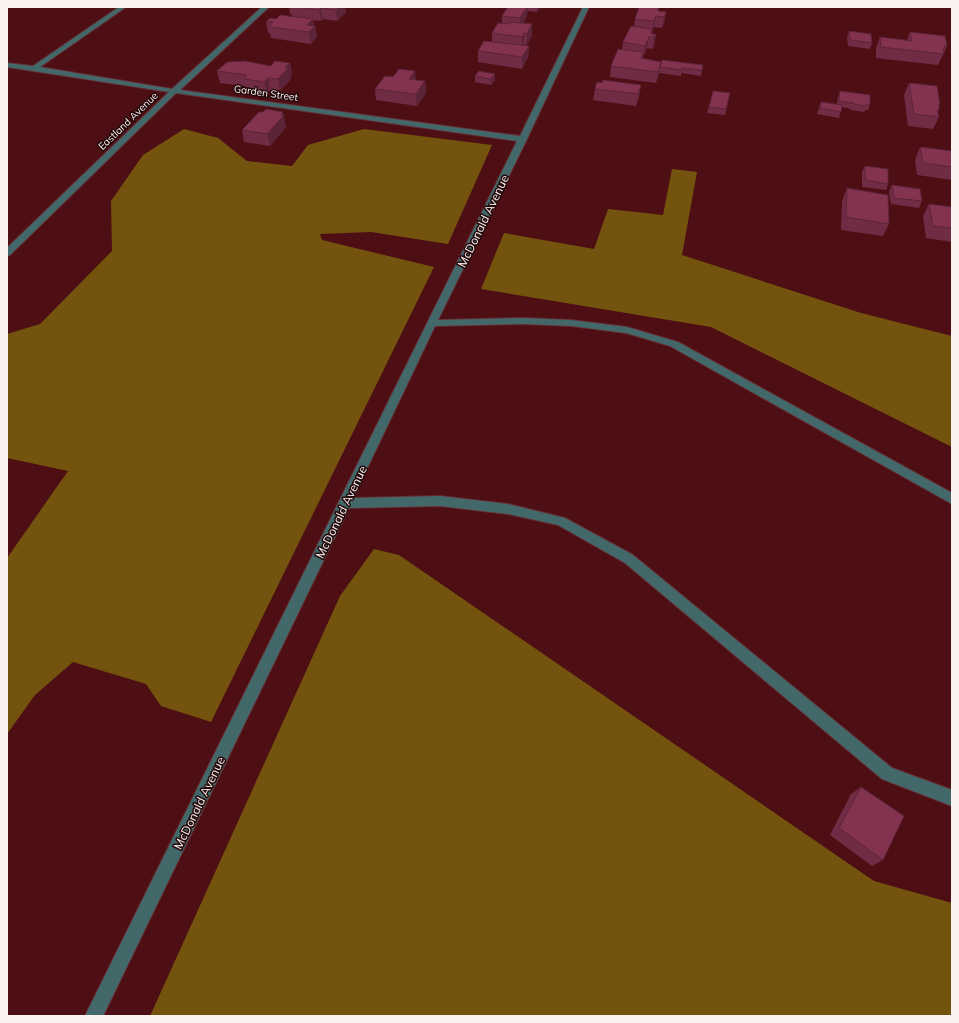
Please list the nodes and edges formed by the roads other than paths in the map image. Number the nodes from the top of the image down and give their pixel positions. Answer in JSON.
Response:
{"nodes":[{"id":1,"x":123,"y":7,"type":"edge"},
{"id":2,"x":266,"y":7,"type":"edge"},
{"id":3,"x":586,"y":7,"type":"edge"},
{"id":4,"x":7,"y":65,"type":"edge"},
{"id":5,"x":34,"y":68,"type":"junction"},
{"id":6,"x":174,"y":91,"type":"junction"},
{"id":7,"x":523,"y":139,"type":"junction"},
{"id":8,"x":7,"y":253,"type":"edge"},
{"id":9,"x":432,"y":323,"type":"junction"},
{"id":10,"x":952,"y":499,"type":"edge"},
{"id":11,"x":346,"y":503,"type":"junction"},
{"id":12,"x":952,"y":797,"type":"edge"},
{"id":13,"x":94,"y":1016,"type":"edge"}],
"edges":[{"from":1,"to":5,"type":"street"},
{"from":2,"to":6,"type":"street","name":"Eastland Avenue"},
{"from":3,"to":7,"type":"street","name":"McDonald Avenue"},
{"from":4,"to":5,"type":"street","name":"Garden Street"},
{"from":5,"to":6,"type":"street","name":"Garden Street"},
{"from":6,"to":7,"type":"street","name":"Garden Street"},
{"from":6,"to":8,"type":"street","name":"Eastland Avenue"},
{"from":7,"to":9,"type":"street","name":"McDonald Avenue"},
{"from":9,"to":10,"type":"street"},
{"from":9,"to":11,"type":"street","name":"McDonald Avenue"},
{"from":11,"to":12,"type":"street"},
{"from":11,"to":13,"type":"street","name":"McDonald Avenue"}]}
